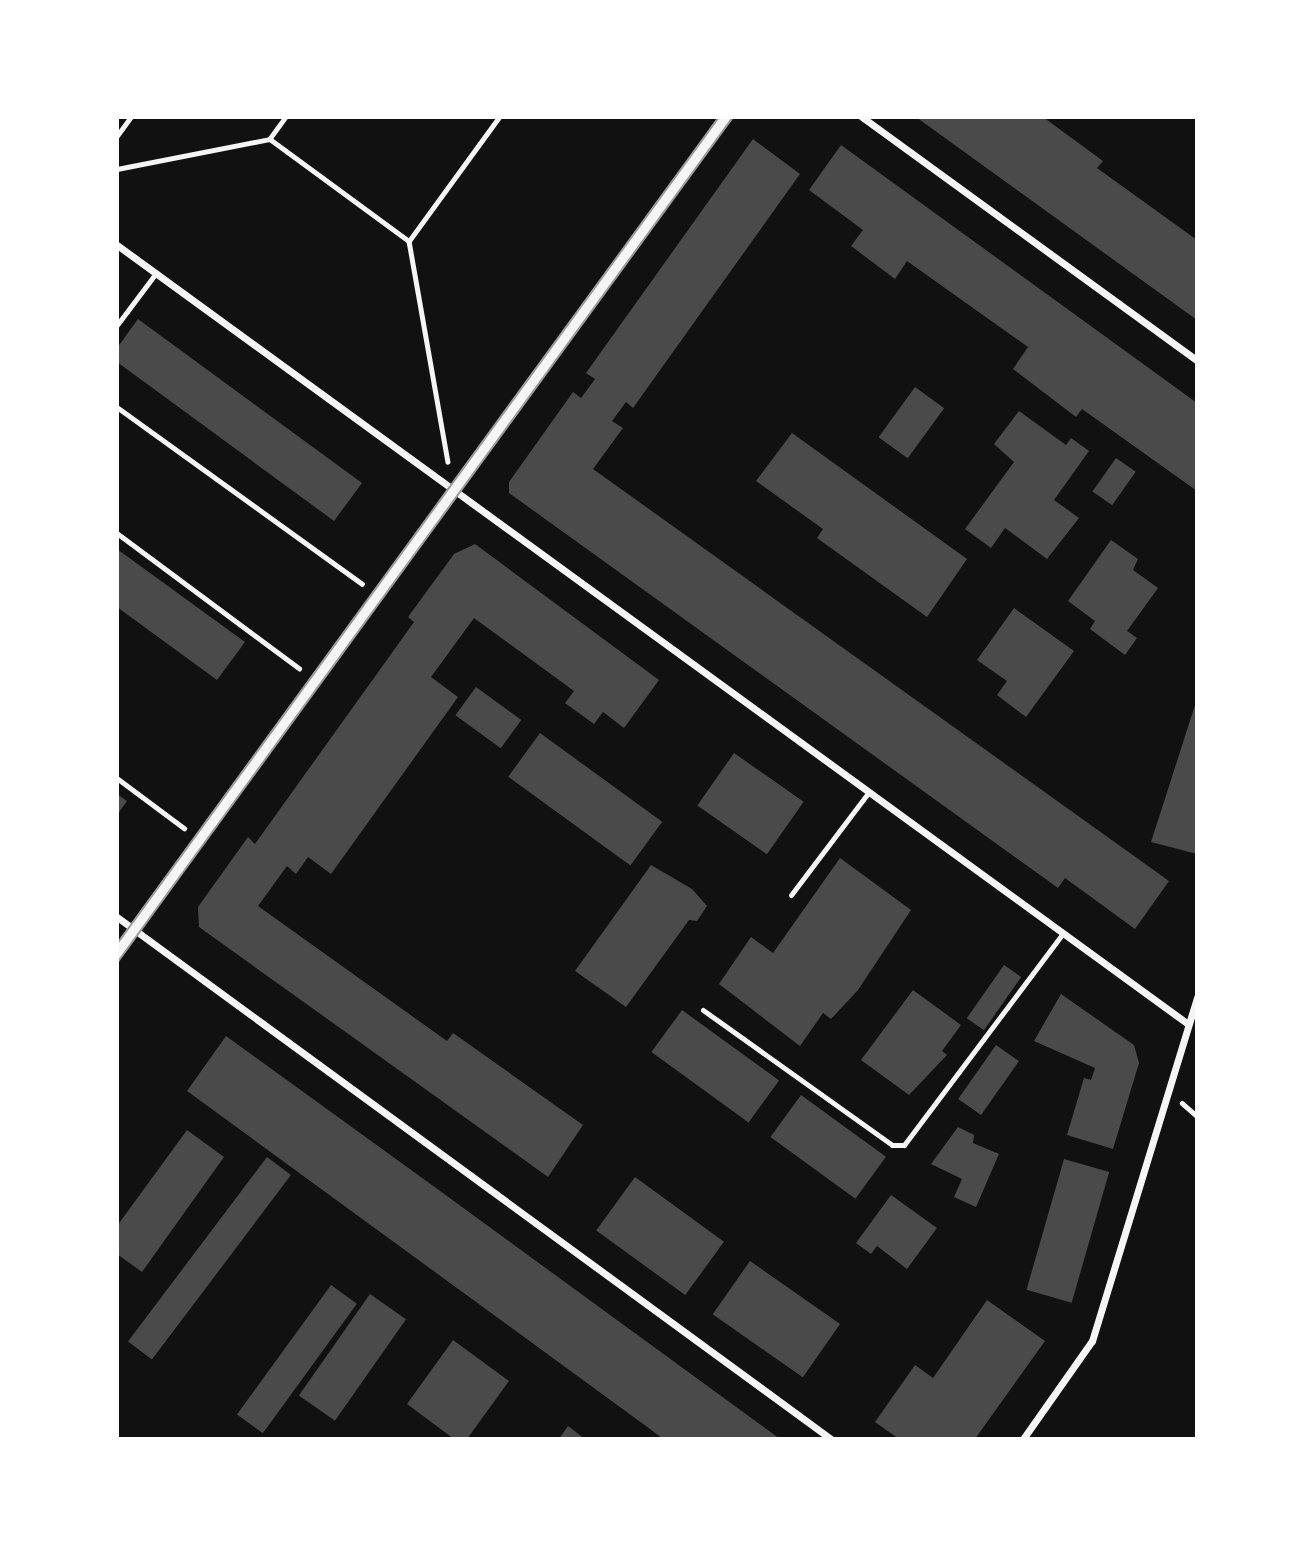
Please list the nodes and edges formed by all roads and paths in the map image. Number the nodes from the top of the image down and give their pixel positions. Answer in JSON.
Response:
{"nodes":[{"id":1,"x":131,"y":117,"type":"edge"},
{"id":2,"x":286,"y":117,"type":"edge"},
{"id":3,"x":499,"y":117,"type":"edge"},
{"id":4,"x":726,"y":117,"type":"edge"},
{"id":5,"x":862,"y":117,"type":"edge"},
{"id":6,"x":117,"y":136,"type":"edge"},
{"id":7,"x":270,"y":139,"type":"junction"},
{"id":8,"x":117,"y":169,"type":"edge"},
{"id":9,"x":409,"y":241,"type":"junction"},
{"id":10,"x":117,"y":245,"type":"edge"},
{"id":11,"x":156,"y":273,"type":"junction"},
{"id":12,"x":117,"y":325,"type":"edge"},
{"id":13,"x":1197,"y":360,"type":"edge"},
{"id":14,"x":117,"y":407,"type":"edge"},
{"id":15,"x":454,"y":490,"type":"junction"},
{"id":16,"x":117,"y":533,"type":"edge"},
{"id":17,"x":377,"y":595,"type":"junction"},
{"id":18,"x":316,"y":680,"type":"junction"},
{"id":19,"x":117,"y":778,"type":"edge"},
{"id":20,"x":869,"y":792,"type":"junction"},
{"id":21,"x":200,"y":839,"type":"junction"},
{"id":22,"x":791,"y":895,"type":"dead end"},
{"id":23,"x":117,"y":917,"type":"edge"},
{"id":24,"x":134,"y":930,"type":"junction"},
{"id":25,"x":1063,"y":933,"type":"junction"},
{"id":26,"x":117,"y":953,"type":"edge"},
{"id":27,"x":1197,"y":997,"type":"edge"},
{"id":28,"x":704,"y":1010,"type":"dead end"},
{"id":29,"x":1188,"y":1024,"type":"junction"},
{"id":30,"x":831,"y":1439,"type":"edge"},
{"id":31,"x":1023,"y":1439,"type":"edge"}],
"edges":[{"from":1,"to":6,"type":"path"},
{"from":2,"to":7,"type":"path"},
{"from":3,"to":9,"type":"path"},
{"from":4,"to":15,"type":"street"},
{"from":5,"to":13,"type":"street"},
{"from":7,"to":8,"type":"path"},
{"from":7,"to":9,"type":"path"},
{"from":9,"to":15,"type":"path"},
{"from":10,"to":11,"type":"street"},
{"from":11,"to":12,"type":"lane"},
{"from":11,"to":15,"type":"street"},
{"from":14,"to":17,"type":"path"},
{"from":15,"to":17,"type":"street"},
{"from":15,"to":20,"type":"street"},
{"from":16,"to":18,"type":"path"},
{"from":17,"to":18,"type":"street"},
{"from":18,"to":21,"type":"street"},
{"from":19,"to":21,"type":"path"},
{"from":20,"to":22,"type":"lane"},
{"from":20,"to":25,"type":"street"},
{"from":21,"to":24,"type":"street"},
{"from":23,"to":24,"type":"street"},
{"from":24,"to":26,"type":"street"},
{"from":24,"to":30,"type":"street"},
{"from":25,"to":28,"type":"lane"},
{"from":25,"to":29,"type":"street"},
{"from":27,"to":29,"type":"street"},
{"from":29,"to":31,"type":"street"}]}
